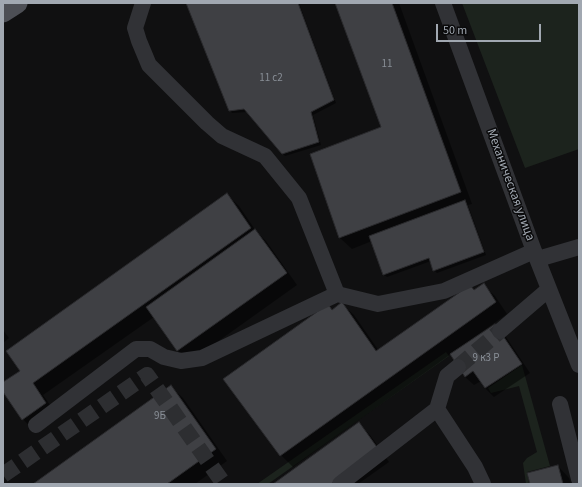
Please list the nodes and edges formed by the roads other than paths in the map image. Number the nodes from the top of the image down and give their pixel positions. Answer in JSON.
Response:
{"nodes":[{"id":1,"x":17,"y":3,"type":"edge"},
{"id":2,"x":143,"y":3,"type":"edge"},
{"id":3,"x":443,"y":3,"type":"edge"},
{"id":4,"x":3,"y":12,"type":"edge"},
{"id":5,"x":579,"y":247,"type":"edge"},
{"id":6,"x":536,"y":255,"type":"junction"},
{"id":7,"x":549,"y":289,"type":"junction"},
{"id":8,"x":337,"y":294,"type":"junction"},
{"id":9,"x":500,"y":331,"type":"tunnel mouth"},
{"id":10,"x":579,"y":364,"type":"edge"},
{"id":11,"x":458,"y":367,"type":"tunnel mouth"},
{"id":12,"x":560,"y":404,"type":"dead end"},
{"id":13,"x":437,"y":409,"type":"junction"},
{"id":14,"x":36,"y":425,"type":"dead end"},
{"id":15,"x":579,"y":479,"type":"edge"},
{"id":16,"x":340,"y":484,"type":"edge"},
{"id":17,"x":483,"y":484,"type":"edge"}],
"edges":[{"from":1,"to":4,"type":"main road"},
{"from":2,"to":8,"type":"street"},
{"from":3,"to":6,"type":"street","name":"Механическая улица"},
{"from":5,"to":6,"type":"street"},
{"from":6,"to":7,"type":"street","name":"Механическая улица"},
{"from":6,"to":8,"type":"street"},
{"from":7,"to":9,"type":"street"},
{"from":7,"to":10,"type":"street","name":"Механическая улица"},
{"from":8,"to":14,"type":"street"},
{"from":11,"to":13,"type":"street"},
{"from":12,"to":15,"type":"street"},
{"from":13,"to":16,"type":"street"},
{"from":13,"to":17,"type":"street"}]}
